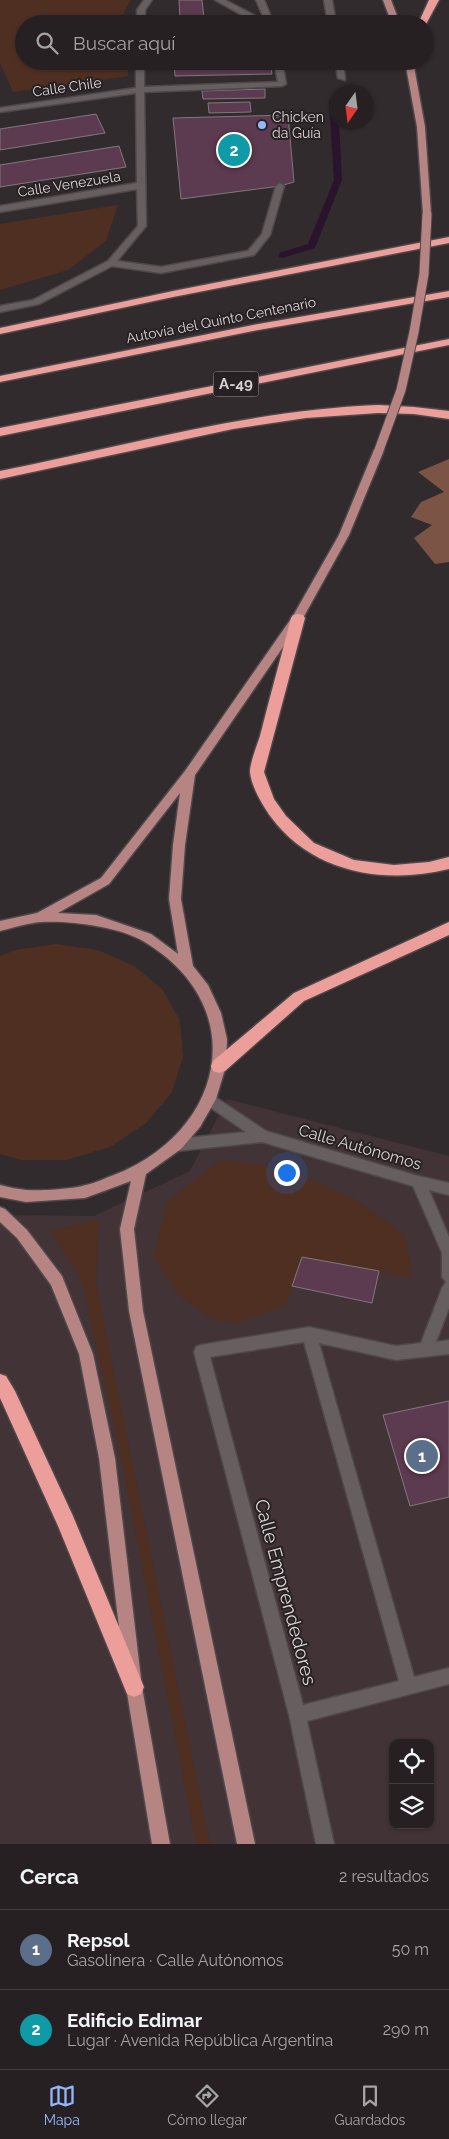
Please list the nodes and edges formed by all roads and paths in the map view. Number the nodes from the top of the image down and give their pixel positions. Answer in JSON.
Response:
{"nodes":[{"id":1,"x":148,"y":0,"type":"edge"},
{"id":2,"x":219,"y":0,"type":"edge"},
{"id":3,"x":260,"y":0,"type":"edge"},
{"id":4,"x":328,"y":0,"type":"edge"},
{"id":5,"x":387,"y":0,"type":"edge"},
{"id":6,"x":434,"y":0,"type":"edge"},
{"id":7,"x":141,"y":15,"type":"edge"},
{"id":8,"x":247,"y":15,"type":"edge"},
{"id":9,"x":266,"y":15,"type":"edge"},
{"id":10,"x":330,"y":15,"type":"edge"},
{"id":11,"x":393,"y":15,"type":"edge"},
{"id":12,"x":427,"y":15,"type":"edge"},
{"id":13,"x":140,"y":70,"type":"edge"},
{"id":14,"x":280,"y":70,"type":"edge"},
{"id":15,"x":341,"y":70,"type":"edge"},
{"id":16,"x":412,"y":70,"type":"edge"},
{"id":17,"x":342,"y":78,"type":"dead end"},
{"id":18,"x":139,"y":90,"type":"junction"},
{"id":19,"x":0,"y":110,"type":"edge"},
{"id":20,"x":143,"y":185,"type":"junction"},
{"id":21,"x":280,"y":186,"type":"dead end"},
{"id":22,"x":0,"y":209,"type":"edge"},
{"id":23,"x":449,"y":240,"type":"edge"},
{"id":24,"x":111,"y":263,"type":"junction"},
{"id":25,"x":449,"y":294,"type":"edge"},
{"id":26,"x":0,"y":309,"type":"edge"},
{"id":27,"x":0,"y":331,"type":"edge"},
{"id":28,"x":449,"y":342,"type":"edge"},
{"id":29,"x":0,"y":379,"type":"edge"},
{"id":30,"x":449,"y":415,"type":"edge"},
{"id":31,"x":0,"y":432,"type":"edge"},
{"id":32,"x":0,"y":475,"type":"edge"},
{"id":33,"x":298,"y":618,"type":"junction"},
{"id":34,"x":189,"y":774,"type":"junction"},
{"id":35,"x":449,"y":862,"type":"edge"},
{"id":36,"x":40,"y":916,"type":"junction"},
{"id":37,"x":0,"y":926,"type":"edge"},
{"id":38,"x":449,"y":928,"type":"edge"},
{"id":39,"x":187,"y":968,"type":"junction"},
{"id":40,"x":219,"y":1066,"type":"junction"},
{"id":41,"x":209,"y":1099,"type":"junction"},
{"id":42,"x":262,"y":1136,"type":"junction"},
{"id":43,"x":176,"y":1145,"type":"junction"},
{"id":44,"x":140,"y":1171,"type":"junction"},
{"id":45,"x":418,"y":1182,"type":"junction"},
{"id":46,"x":449,"y":1189,"type":"edge"},
{"id":47,"x":0,"y":1190,"type":"edge"},
{"id":48,"x":0,"y":1213,"type":"edge"},
{"id":49,"x":449,"y":1277,"type":"edge"},
{"id":50,"x":449,"y":1288,"type":"edge"},
{"id":51,"x":309,"y":1334,"type":"junction"},
{"id":52,"x":449,"y":1347,"type":"edge"},
{"id":53,"x":426,"y":1350,"type":"junction"},
{"id":54,"x":0,"y":1382,"type":"edge"},
{"id":55,"x":449,"y":1676,"type":"edge"},
{"id":56,"x":408,"y":1685,"type":"junction"},
{"id":57,"x":134,"y":1687,"type":"junction"},
{"id":58,"x":297,"y":1715,"type":"junction"},
{"id":59,"x":161,"y":1844,"type":"edge"},
{"id":60,"x":246,"y":1844,"type":"edge"},
{"id":61,"x":325,"y":1844,"type":"edge"}],
"edges":[{"from":1,"to":7,"type":"street"},
{"from":2,"to":8,"type":"street"},
{"from":3,"to":9,"type":"street"},
{"from":4,"to":10,"type":"street"},
{"from":5,"to":11,"type":"main road"},
{"from":6,"to":12,"type":"highway"},
{"from":13,"to":18,"type":"street"},
{"from":14,"to":18,"type":"street","name":"Calle Chile"},
{"from":15,"to":17,"type":"street"},
{"from":16,"to":33,"type":"main road","bridge":true},
{"from":18,"to":19,"type":"street","name":"Calle Chile"},
{"from":18,"to":20,"type":"street"},
{"from":20,"to":22,"type":"street","name":"Calle Venezuela"},
{"from":20,"to":24,"type":"street"},
{"from":21,"to":24,"type":"street"},
{"from":23,"to":27,"type":"highway"},
{"from":24,"to":26,"type":"street"},
{"from":25,"to":29,"type":"highway","name":"Autovía del Quinto Centenario"},
{"from":28,"to":31,"type":"highway","number":"A-49"},
{"from":30,"to":32,"type":"highway"},
{"from":33,"to":34,"type":"main road"},
{"from":33,"to":35,"type":"highway"},
{"from":34,"to":36,"type":"main road"},
{"from":34,"to":39,"type":"main road"},
{"from":36,"to":37,"type":"main road"},
{"from":36,"to":39,"type":"main road"},
{"from":38,"to":40,"type":"highway"},
{"from":39,"to":40,"type":"main road"},
{"from":40,"to":41,"type":"main road"},
{"from":41,"to":42,"type":"street","name":"Calle Autónomos"},
{"from":41,"to":43,"type":"main road"},
{"from":42,"to":43,"type":"street","name":"Calle Autónomos"},
{"from":42,"to":45,"type":"street","name":"Calle Autónomos"},
{"from":43,"to":44,"type":"main road"},
{"from":44,"to":47,"type":"main road"},
{"from":44,"to":60,"type":"main road"},
{"from":45,"to":46,"type":"street","name":"Calle Autónomos"},
{"from":45,"to":49,"type":"street"},
{"from":48,"to":57,"type":"main road"},
{"from":50,"to":53,"type":"street"},
{"from":51,"to":53,"type":"street"},
{"from":51,"to":56,"type":"street"},
{"from":51,"to":58,"type":"street","name":"Calle Emprendedores"},
{"from":52,"to":53,"type":"street"},
{"from":54,"to":57,"type":"highway"},
{"from":55,"to":56,"type":"street"},
{"from":56,"to":58,"type":"street"},
{"from":57,"to":59,"type":"main road"},
{"from":58,"to":61,"type":"street","name":"Calle Emprendedores"}]}
